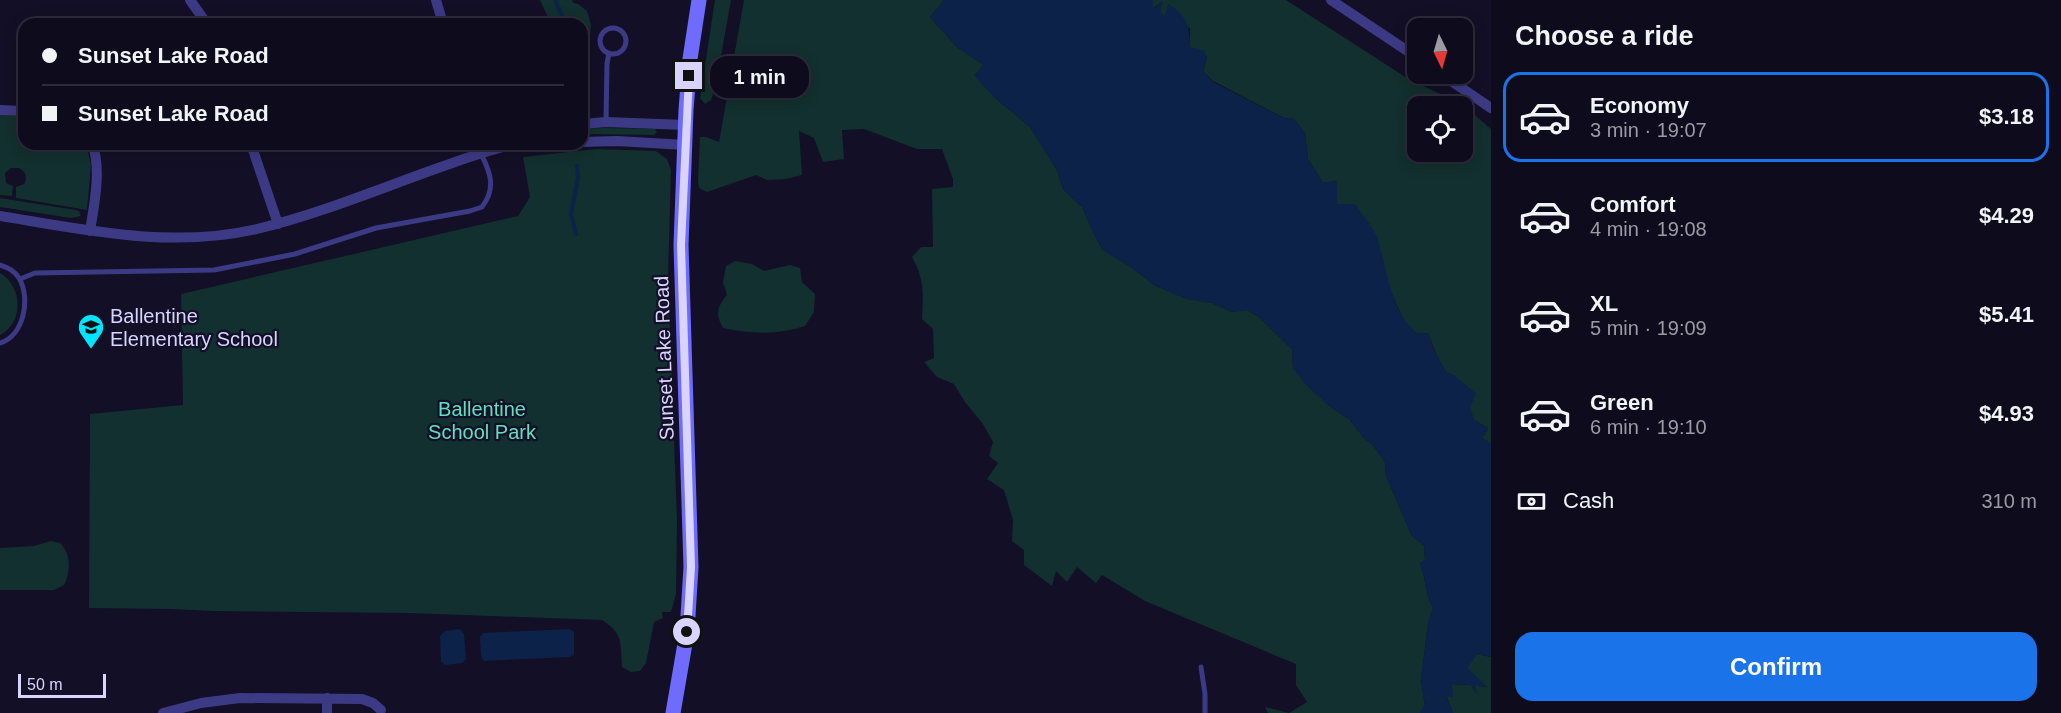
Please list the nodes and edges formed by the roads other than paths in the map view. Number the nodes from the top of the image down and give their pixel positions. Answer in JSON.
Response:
{"nodes":[{"id":1,"x":190,"y":0,"type":"edge"},
{"id":2,"x":436,"y":0,"type":"edge"},
{"id":3,"x":699,"y":0,"type":"edge"},
{"id":4,"x":1331,"y":0,"type":"edge"},
{"id":5,"x":203,"y":18,"type":"edge"},
{"id":6,"x":441,"y":18,"type":"edge"},
{"id":7,"x":1407,"y":51,"type":"edge"},
{"id":8,"x":609,"y":52,"type":"junction"},
{"id":9,"x":1456,"y":84,"type":"edge"},
{"id":10,"x":1491,"y":108,"type":"edge"},
{"id":11,"x":0,"y":110,"type":"edge"},
{"id":12,"x":18,"y":111,"type":"edge"},
{"id":13,"x":606,"y":122,"type":"junction"},
{"id":14,"x":588,"y":124,"type":"edge"},
{"id":15,"x":686,"y":125,"type":"junction"},
{"id":16,"x":588,"y":142,"type":"edge"},
{"id":17,"x":684,"y":145,"type":"junction"},
{"id":18,"x":94,"y":150,"type":"edge"},
{"id":19,"x":253,"y":150,"type":"edge"},
{"id":20,"x":474,"y":150,"type":"edge"},
{"id":21,"x":480,"y":150,"type":"edge"},
{"id":22,"x":0,"y":216,"type":"edge"},
{"id":23,"x":278,"y":224,"type":"junction"},
{"id":24,"x":90,"y":231,"type":"junction"},
{"id":25,"x":0,"y":265,"type":"edge"},
{"id":26,"x":20,"y":279,"type":"junction"},
{"id":27,"x":0,"y":343,"type":"edge"},
{"id":28,"x":1201,"y":667,"type":"dead end"},
{"id":29,"x":327,"y":698,"type":"junction"},
{"id":30,"x":381,"y":712,"type":"edge"},
{"id":31,"x":163,"y":713,"type":"edge"},
{"id":32,"x":327,"y":713,"type":"edge"},
{"id":33,"x":673,"y":713,"type":"edge"},
{"id":34,"x":1204,"y":713,"type":"edge"}],
"edges":[{"from":1,"to":5,"type":"street"},
{"from":2,"to":6,"type":"street"},
{"from":3,"to":15,"type":"main road","name":"Sunset Lake Road"},
{"from":4,"to":7,"type":"street"},
{"from":8,"to":8,"type":"lane"},
{"from":8,"to":13,"type":"lane"},
{"from":9,"to":10,"type":"street"},
{"from":11,"to":12,"type":"street"},
{"from":13,"to":14,"type":"street"},
{"from":13,"to":15,"type":"street"},
{"from":15,"to":17,"type":"main road","name":"Sunset Lake Road"},
{"from":16,"to":17,"type":"street"},
{"from":17,"to":33,"type":"main road","name":"Sunset Lake Road"},
{"from":18,"to":24,"type":"street"},
{"from":19,"to":23,"type":"street"},
{"from":20,"to":23,"type":"street"},
{"from":21,"to":26,"type":"lane"},
{"from":22,"to":24,"type":"street"},
{"from":23,"to":24,"type":"street"},
{"from":25,"to":26,"type":"lane"},
{"from":26,"to":27,"type":"lane"},
{"from":28,"to":34,"type":"lane"},
{"from":29,"to":30,"type":"street"},
{"from":29,"to":31,"type":"street"},
{"from":29,"to":32,"type":"street"}]}
